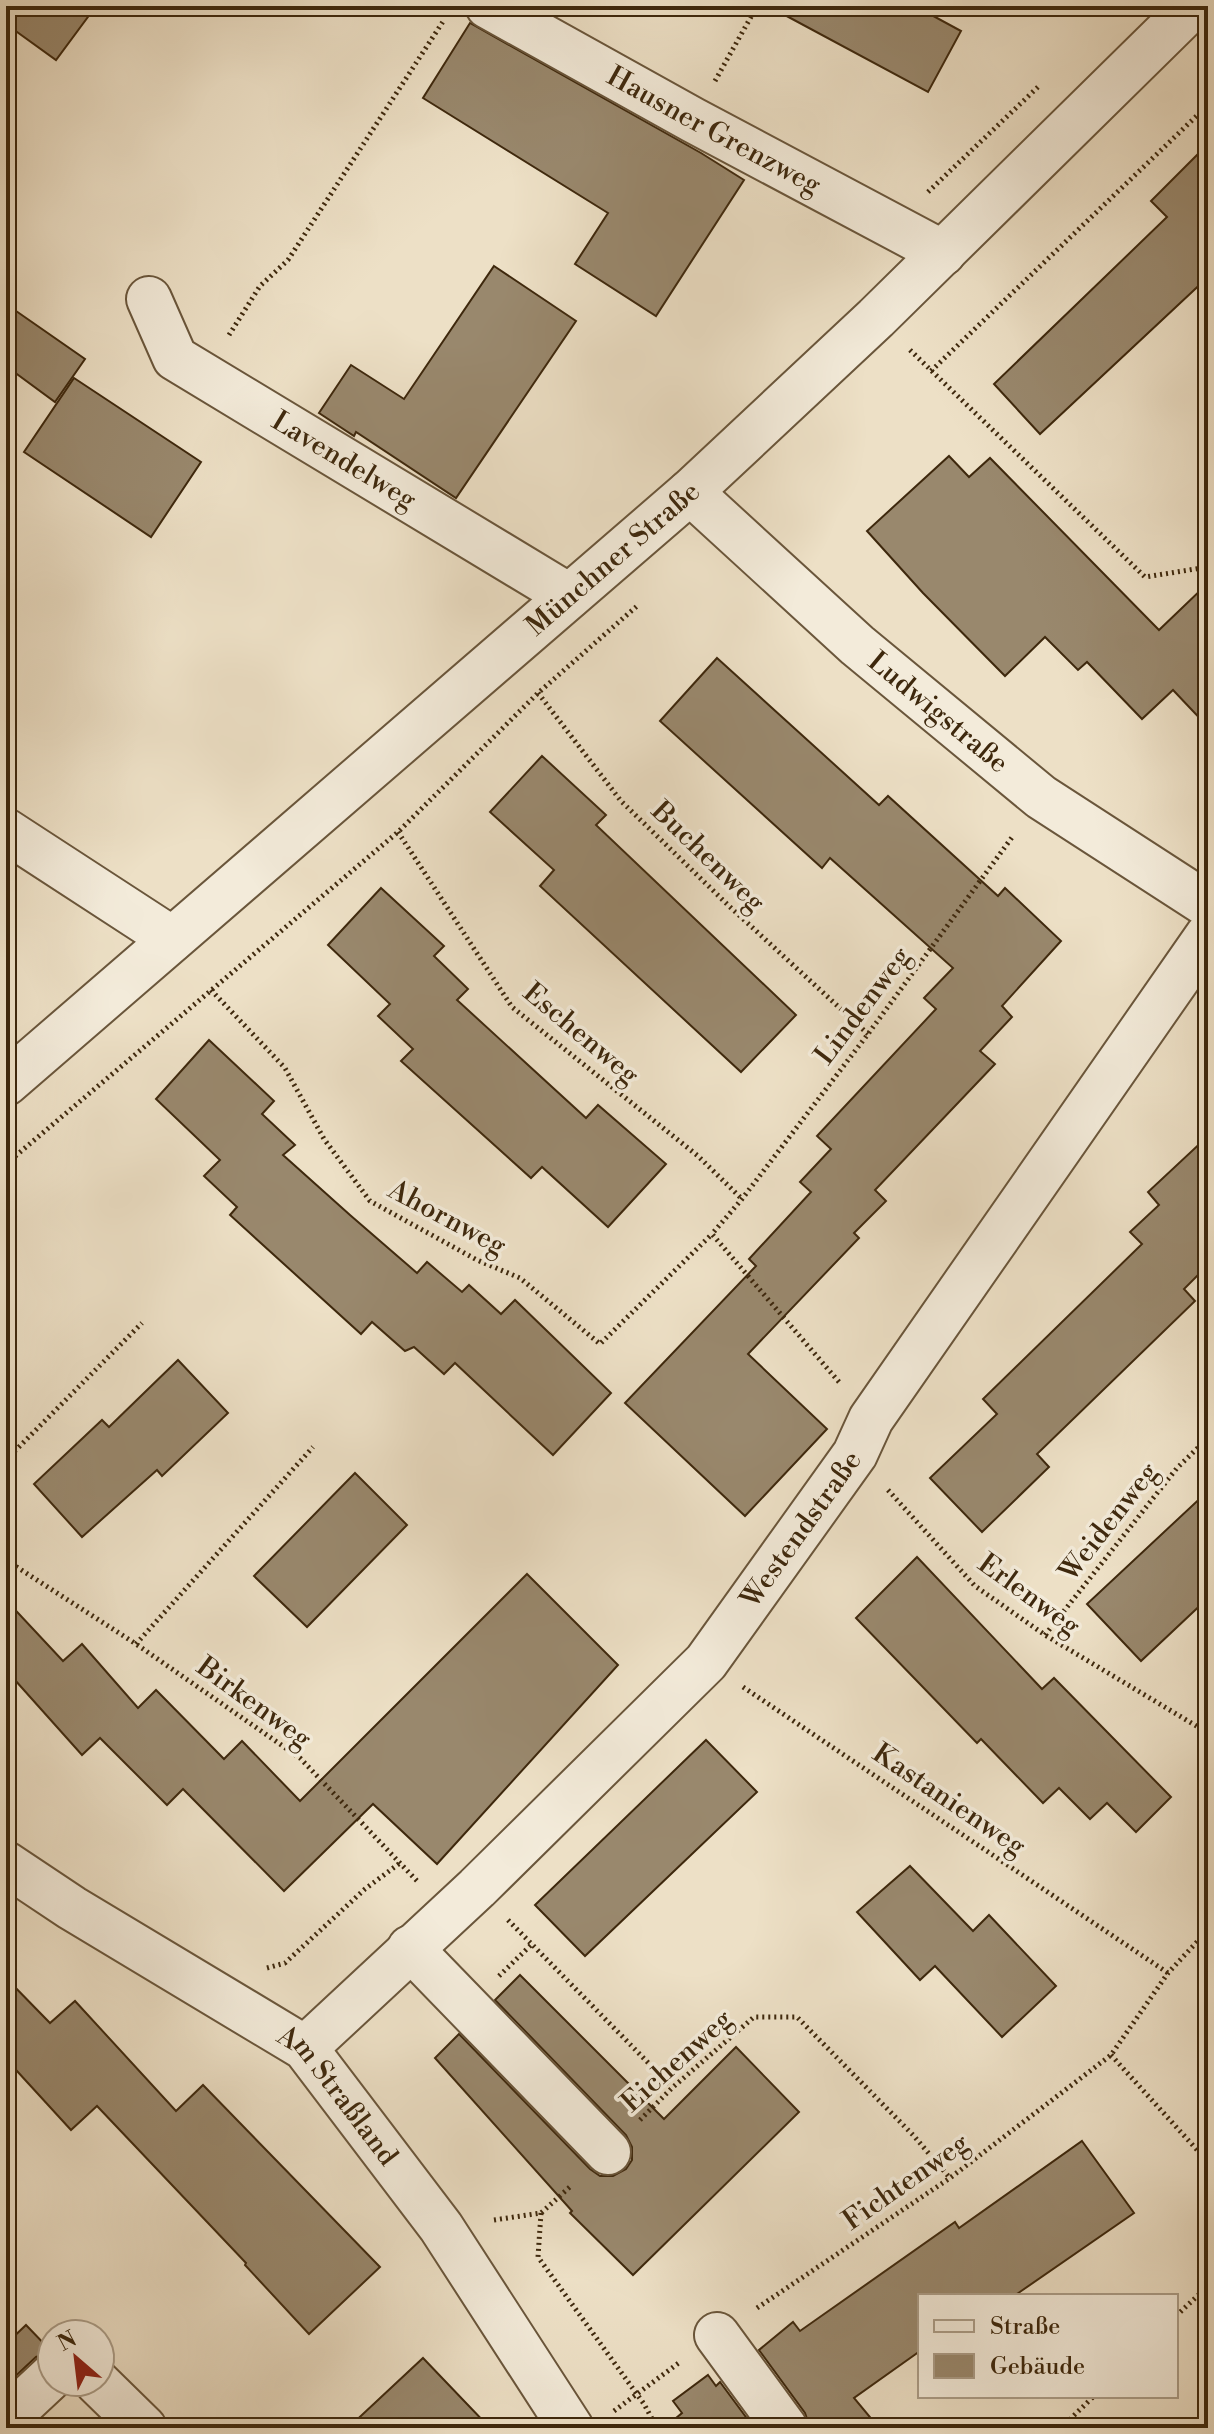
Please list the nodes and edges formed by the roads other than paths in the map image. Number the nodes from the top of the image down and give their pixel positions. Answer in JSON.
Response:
{"nodes":[{"id":1,"x":488,"y":6,"type":"edge"},
{"id":2,"x":1193,"y":6,"type":"edge"},
{"id":3,"x":943,"y":253,"type":"junction"},
{"id":4,"x":149,"y":299,"type":"dead end"},
{"id":5,"x":690,"y":492,"type":"junction"},
{"id":6,"x":569,"y":596,"type":"junction"},
{"id":7,"x":6,"y":831,"type":"edge"},
{"id":8,"x":1208,"y":905,"type":"edge"},
{"id":9,"x":1208,"y":935,"type":"edge"},
{"id":10,"x":172,"y":939,"type":"junction"},
{"id":11,"x":6,"y":1083,"type":"edge"},
{"id":12,"x":6,"y":1864,"type":"edge"},
{"id":13,"x":410,"y":1948,"type":"junction"},
{"id":14,"x":305,"y":2048,"type":"junction"},
{"id":15,"x":608,"y":2152,"type":"road end"},
{"id":16,"x":717,"y":2335,"type":"road end"},
{"id":17,"x":36,"y":2391,"type":"edge"},
{"id":18,"x":113,"y":2398,"type":"edge"},
{"id":19,"x":6,"y":2419,"type":"edge"},
{"id":20,"x":586,"y":2424,"type":"edge"},
{"id":21,"x":144,"y":2428,"type":"edge"},
{"id":22,"x":785,"y":2428,"type":"edge"}],
"edges":[{"from":1,"to":3,"type":"street","name":"Hausner Grenzweg"},
{"from":2,"to":3,"type":"street","name":"Münchner Straße"},
{"from":3,"to":5,"type":"street","name":"Münchner Straße"},
{"from":4,"to":6,"type":"street","name":"Lavendelweg"},
{"from":5,"to":6,"type":"street","name":"Münchner Straße"},
{"from":5,"to":8,"type":"street","name":"Ludwigstraße"},
{"from":6,"to":10,"type":"street","name":"Münchner Straße"},
{"from":7,"to":10,"type":"street"},
{"from":9,"to":13,"type":"street","name":"Westendstraße"},
{"from":10,"to":11,"type":"street","name":"Münchner Straße"},
{"from":12,"to":14,"type":"street","name":"Am Straßland"},
{"from":13,"to":14,"type":"street","name":"Westendstraße"},
{"from":13,"to":15,"type":"street"},
{"from":14,"to":20,"type":"street","name":"Am Straßland"},
{"from":16,"to":22,"type":"street"},
{"from":17,"to":19,"type":"street"},
{"from":18,"to":21,"type":"street"}]}
